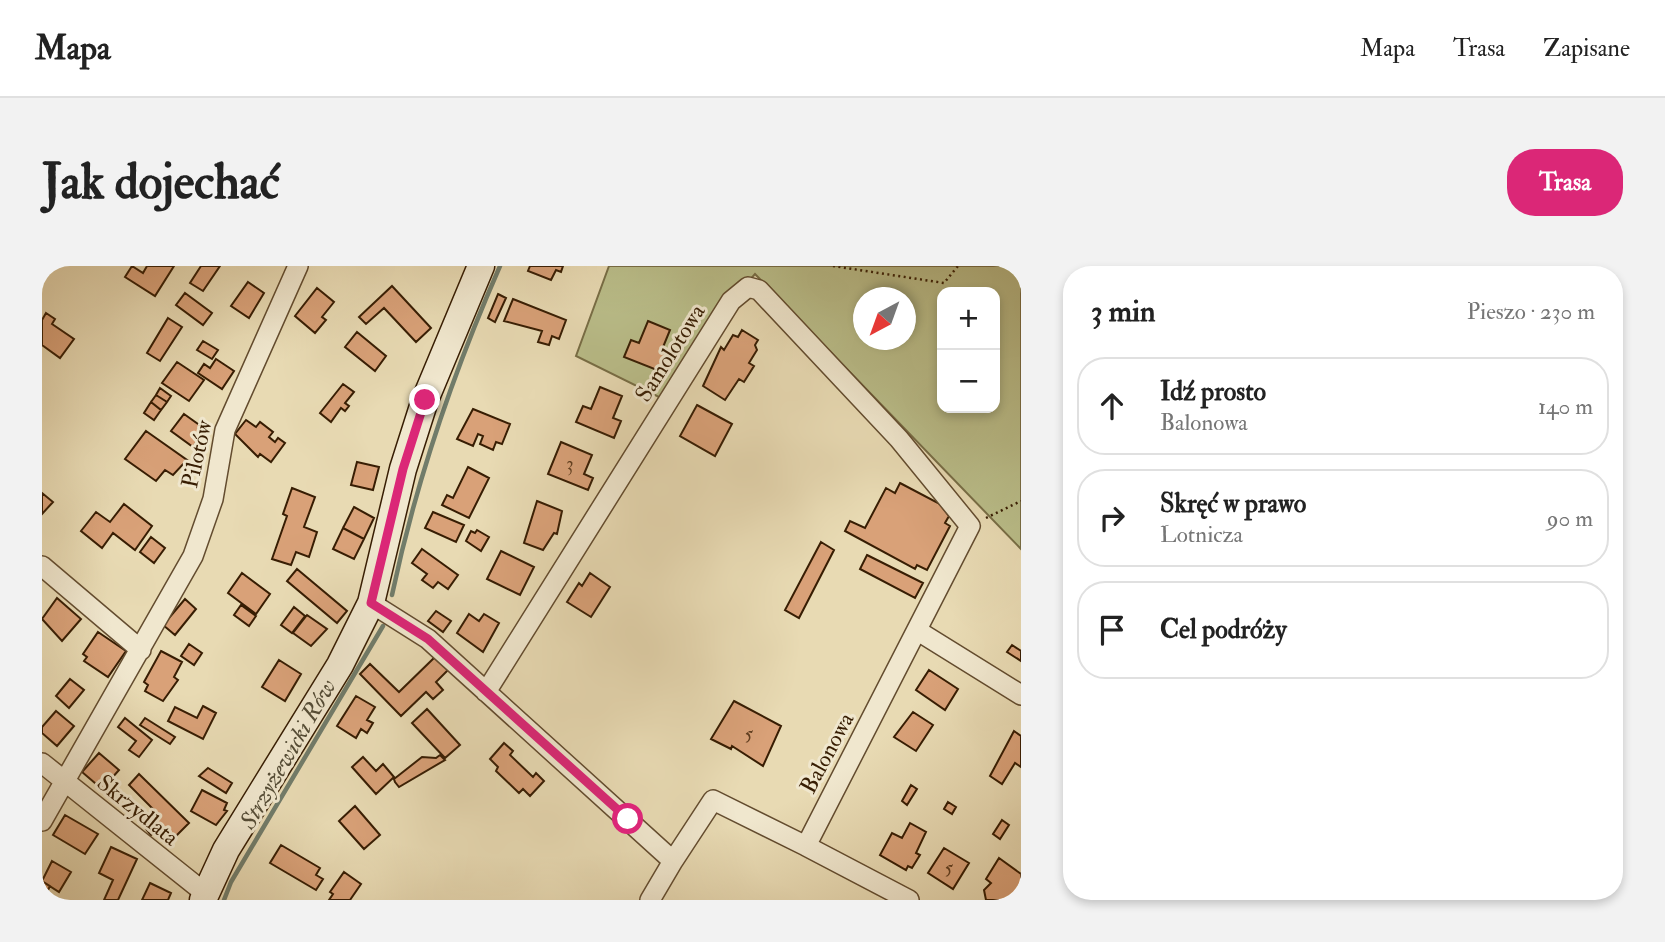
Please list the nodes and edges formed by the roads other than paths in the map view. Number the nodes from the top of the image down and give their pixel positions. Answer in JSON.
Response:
{"nodes":[{"id":1,"x":298,"y":266,"type":"edge"},
{"id":2,"x":481,"y":266,"type":"edge"},
{"id":3,"x":970,"y":526,"type":"joint"},
{"id":4,"x":42,"y":566,"type":"edge"},
{"id":5,"x":371,"y":603,"type":"junction"},
{"id":6,"x":918,"y":631,"type":"junction"},
{"id":7,"x":141,"y":650,"type":"junction"},
{"id":8,"x":486,"y":691,"type":"junction"},
{"id":9,"x":1021,"y":695,"type":"edge"},
{"id":10,"x":42,"y":763,"type":"edge"},
{"id":11,"x":65,"y":782,"type":"junction"},
{"id":12,"x":42,"y":821,"type":"edge"},
{"id":13,"x":806,"y":846,"type":"junction"},
{"id":14,"x":673,"y":861,"type":"junction"},
{"id":15,"x":204,"y":896,"type":"edge"},
{"id":16,"x":650,"y":900,"type":"edge"},
{"id":17,"x":909,"y":900,"type":"edge"}],
"edges":[{"from":1,"to":7,"type":"street","name":"Pilotów"},
{"from":2,"to":5,"type":"street"},
{"from":3,"to":6,"type":"street","name":"Balonowa"},
{"from":3,"to":8,"type":"street","name":"Samolotowa"},
{"from":4,"to":7,"type":"street"},
{"from":5,"to":8,"type":"street"},
{"from":5,"to":15,"type":"street"},
{"from":6,"to":9,"type":"street"},
{"from":6,"to":13,"type":"street","name":"Balonowa"},
{"from":7,"to":11,"type":"street","name":"Pilotów"},
{"from":8,"to":14,"type":"street"},
{"from":10,"to":11,"type":"street","name":"Skrzydlata"},
{"from":11,"to":12,"type":"street","name":"Pilotów"},
{"from":11,"to":15,"type":"street","name":"Skrzydlata"},
{"from":13,"to":14,"type":"street"},
{"from":13,"to":17,"type":"street"},
{"from":14,"to":16,"type":"street"}]}
